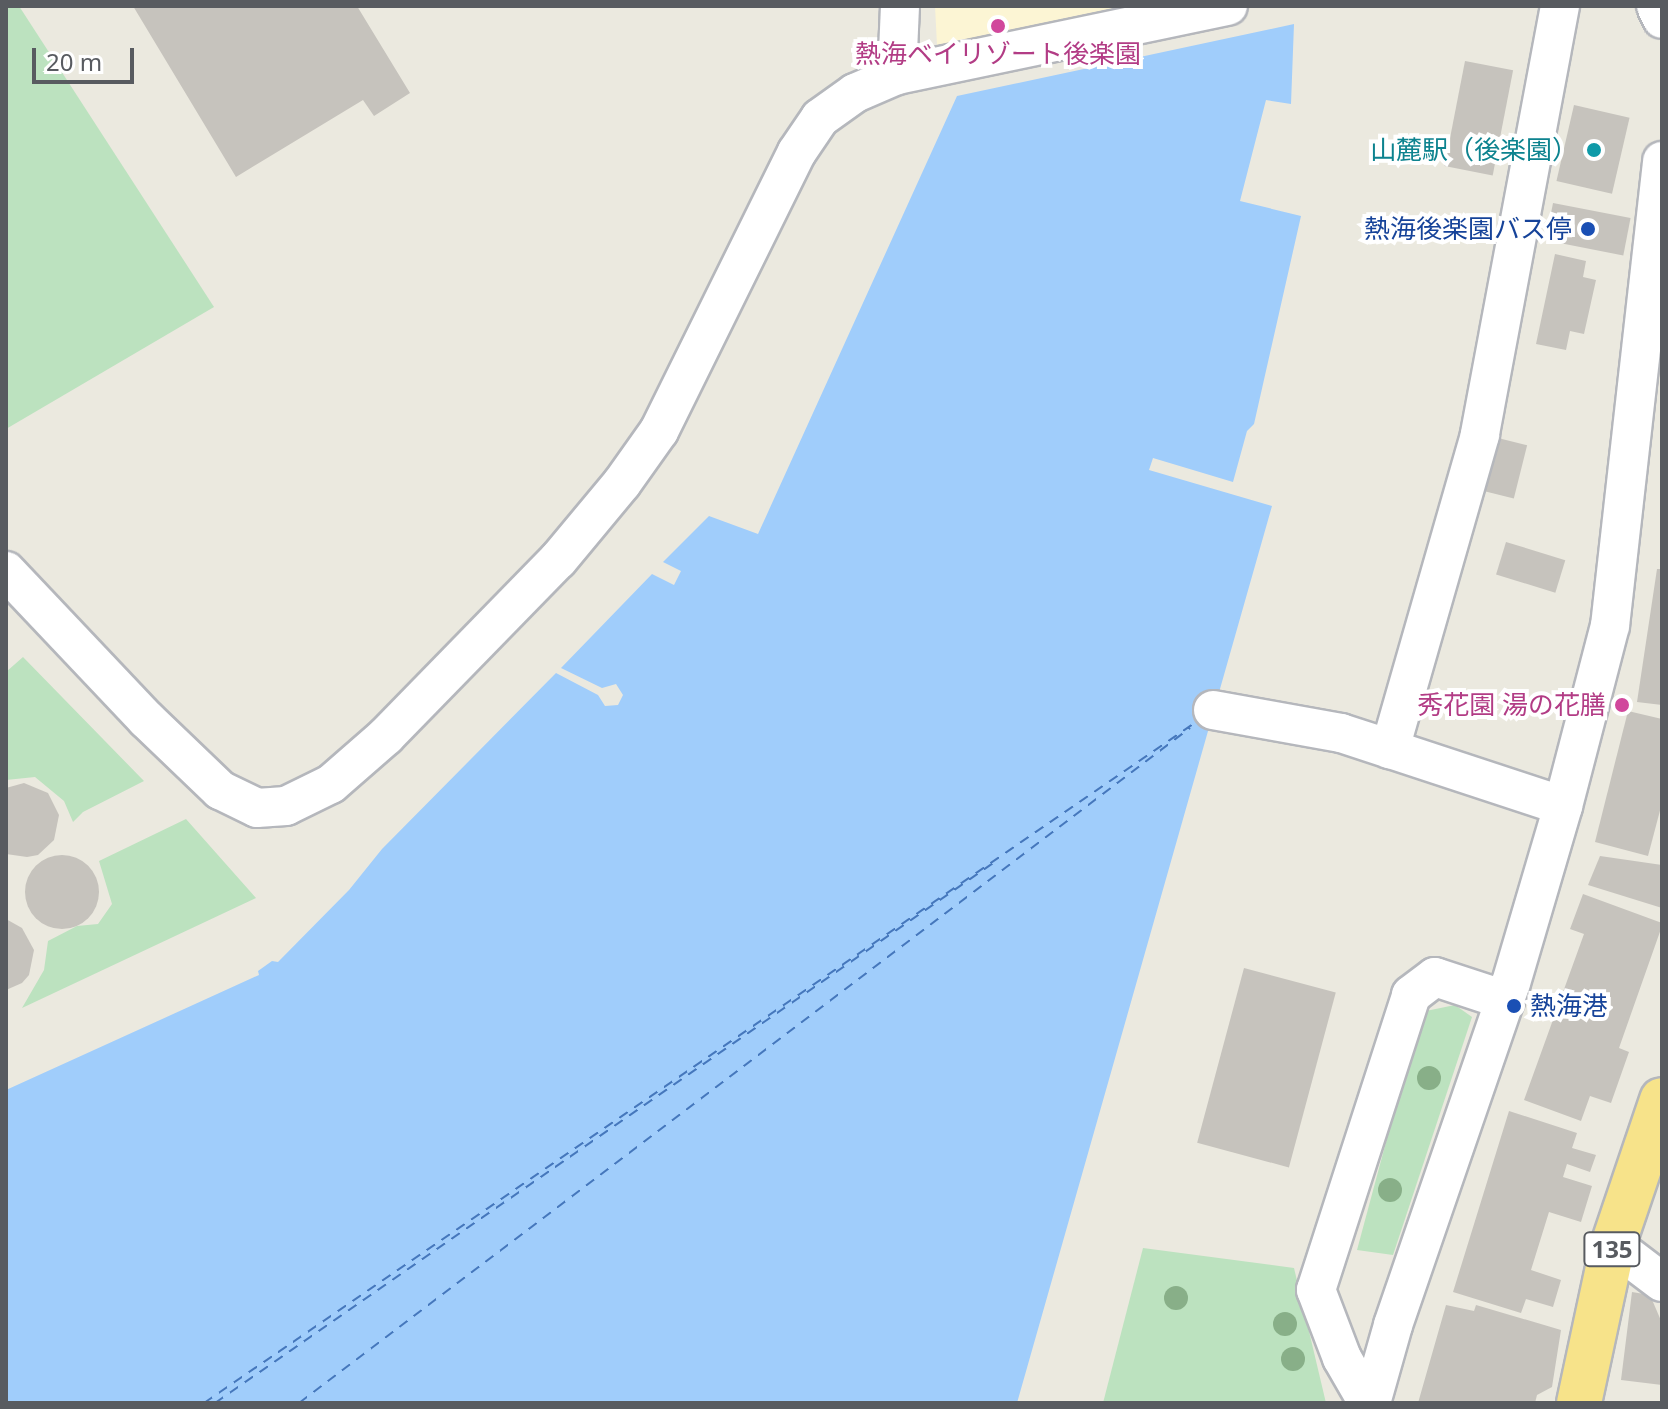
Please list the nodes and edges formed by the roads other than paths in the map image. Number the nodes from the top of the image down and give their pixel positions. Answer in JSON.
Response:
{"nodes":[{"id":1,"x":900,"y":6,"type":"edge"},
{"id":2,"x":1228,"y":6,"type":"edge"},
{"id":3,"x":1560,"y":6,"type":"edge"},
{"id":4,"x":1656,"y":6,"type":"edge"},
{"id":5,"x":1662,"y":19,"type":"edge"},
{"id":6,"x":897,"y":75,"type":"junction"},
{"id":7,"x":1662,"y":161,"type":"edge"},
{"id":8,"x":6,"y":571,"type":"edge"},
{"id":9,"x":1213,"y":710,"type":"dead end"},
{"id":10,"x":1390,"y":749,"type":"junction"},
{"id":11,"x":1563,"y":806,"type":"junction"},
{"id":12,"x":1505,"y":1000,"type":"junction"},
{"id":13,"x":1662,"y":1100,"type":"edge"},
{"id":14,"x":1613,"y":1245,"type":"junction"},
{"id":15,"x":1662,"y":1282,"type":"edge"},
{"id":16,"x":1369,"y":1403,"type":"edge"},
{"id":17,"x":1579,"y":1403,"type":"edge"}],
"edges":[{"from":1,"to":6,"type":"street"},
{"from":2,"to":6,"type":"street"},
{"from":3,"to":10,"type":"street"},
{"from":4,"to":5,"type":"street"},
{"from":6,"to":8,"type":"street"},
{"from":7,"to":11,"type":"street"},
{"from":9,"to":10,"type":"street"},
{"from":10,"to":11,"type":"street"},
{"from":11,"to":12,"type":"street"},
{"from":12,"to":16,"type":"street"},
{"from":12,"to":16,"type":"street"},
{"from":13,"to":14,"type":"highway","number":"135"},
{"from":14,"to":15,"type":"street"},
{"from":14,"to":17,"type":"highway","number":"135"}]}
